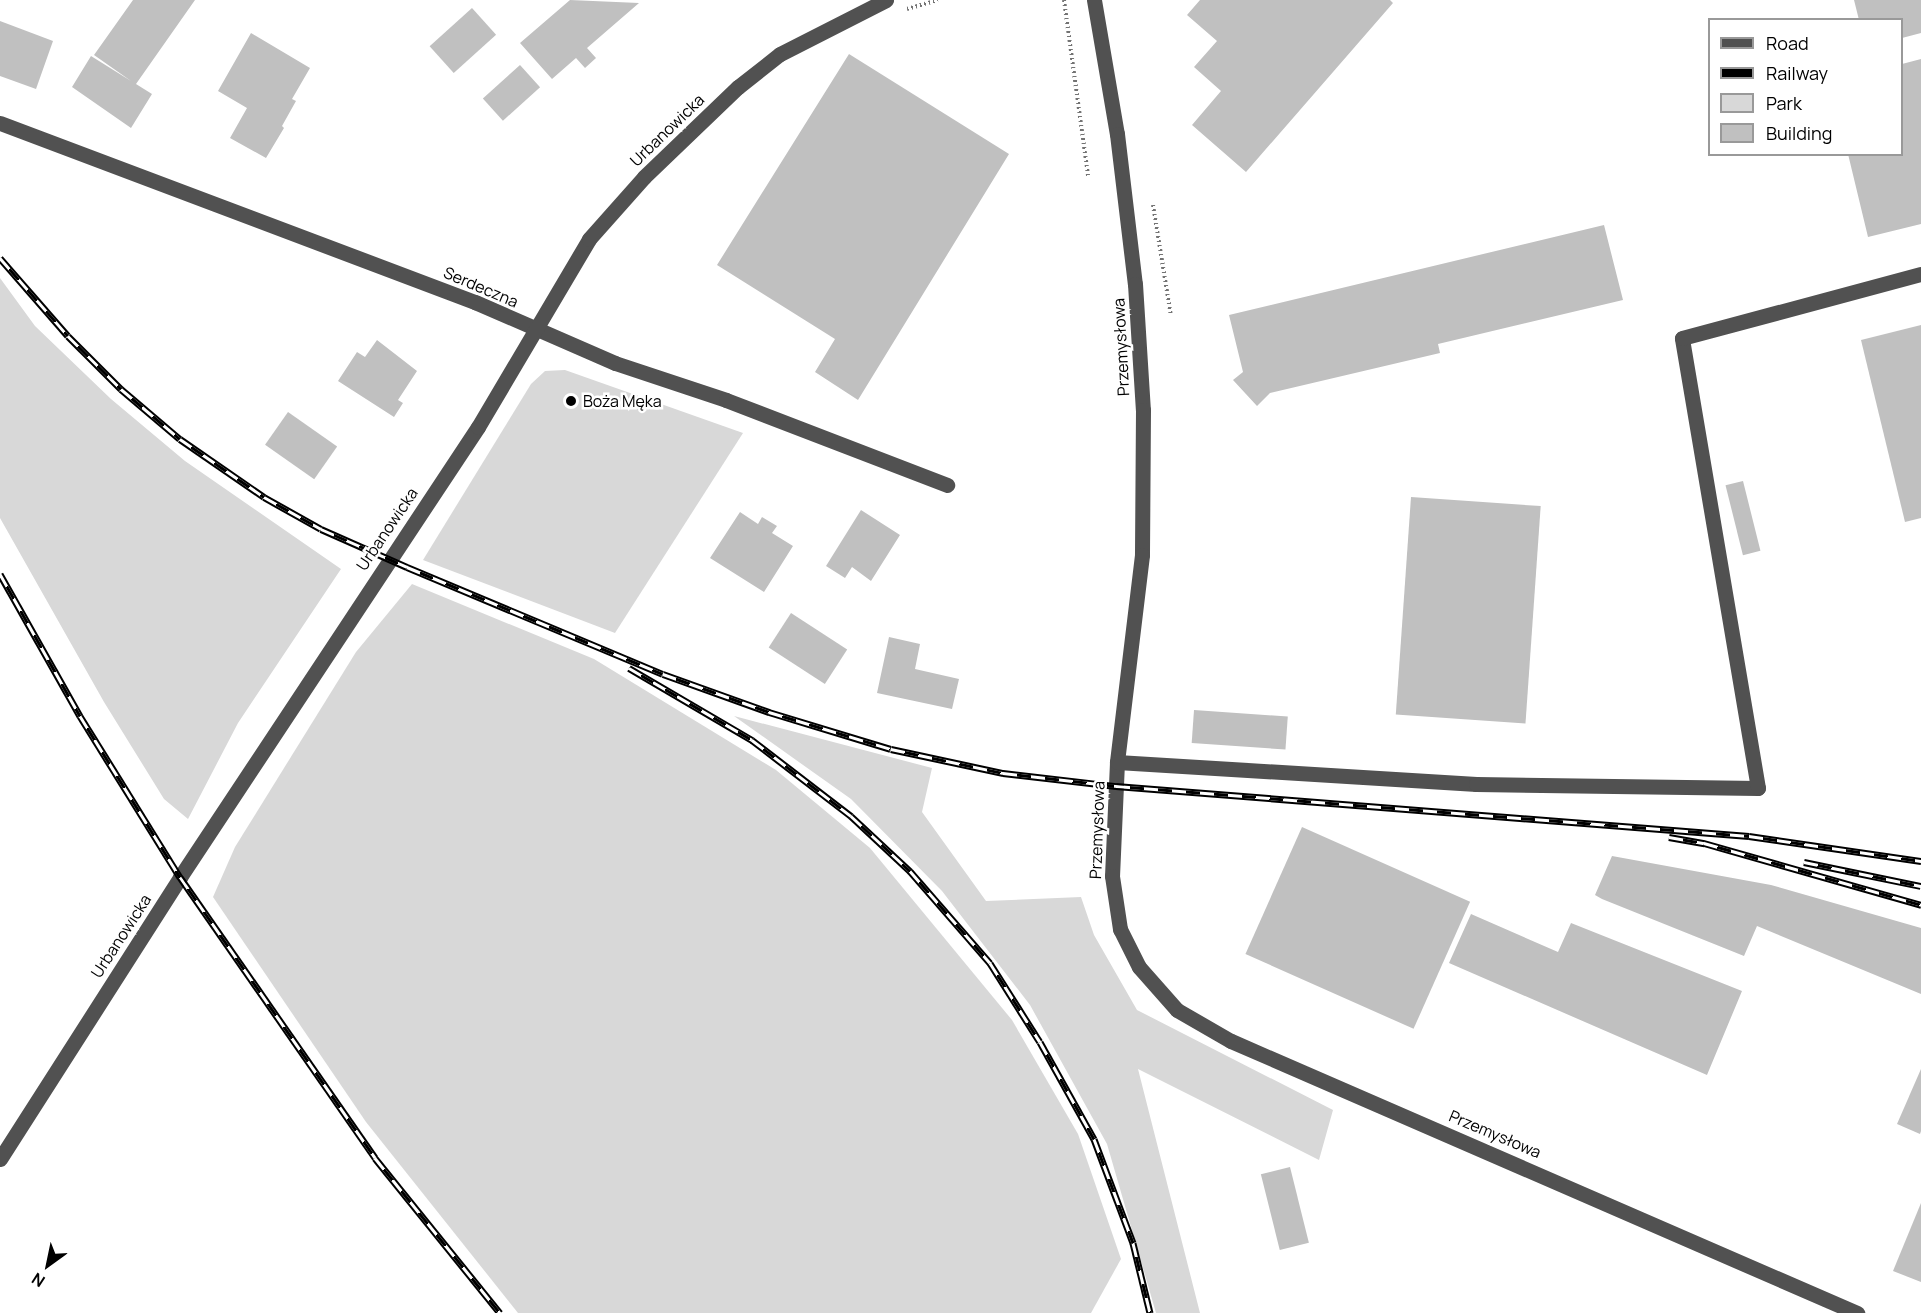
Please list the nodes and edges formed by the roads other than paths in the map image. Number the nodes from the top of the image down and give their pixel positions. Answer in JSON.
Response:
{"nodes":[{"id":1,"x":886,"y":0,"type":"edge"},
{"id":2,"x":1094,"y":0,"type":"edge"},
{"id":3,"x":0,"y":123,"type":"edge"},
{"id":4,"x":1921,"y":274,"type":"edge"},
{"id":5,"x":534,"y":329,"type":"junction"},
{"id":6,"x":947,"y":485,"type":"dead end"},
{"id":7,"x":1117,"y":762,"type":"junction"},
{"id":8,"x":0,"y":1159,"type":"edge"},
{"id":9,"x":1857,"y":1313,"type":"edge"}],
"edges":[{"from":1,"to":5,"type":"street","name":"Urbanowicka"},
{"from":2,"to":7,"type":"street","name":"Przemysłowa"},
{"from":3,"to":5,"type":"street","name":"Serdeczna"},
{"from":4,"to":7,"type":"street"},
{"from":5,"to":6,"type":"street","name":"Serdeczna"},
{"from":5,"to":8,"type":"street","name":"Urbanowicka"},
{"from":7,"to":9,"type":"street","name":"Przemysłowa"}]}
